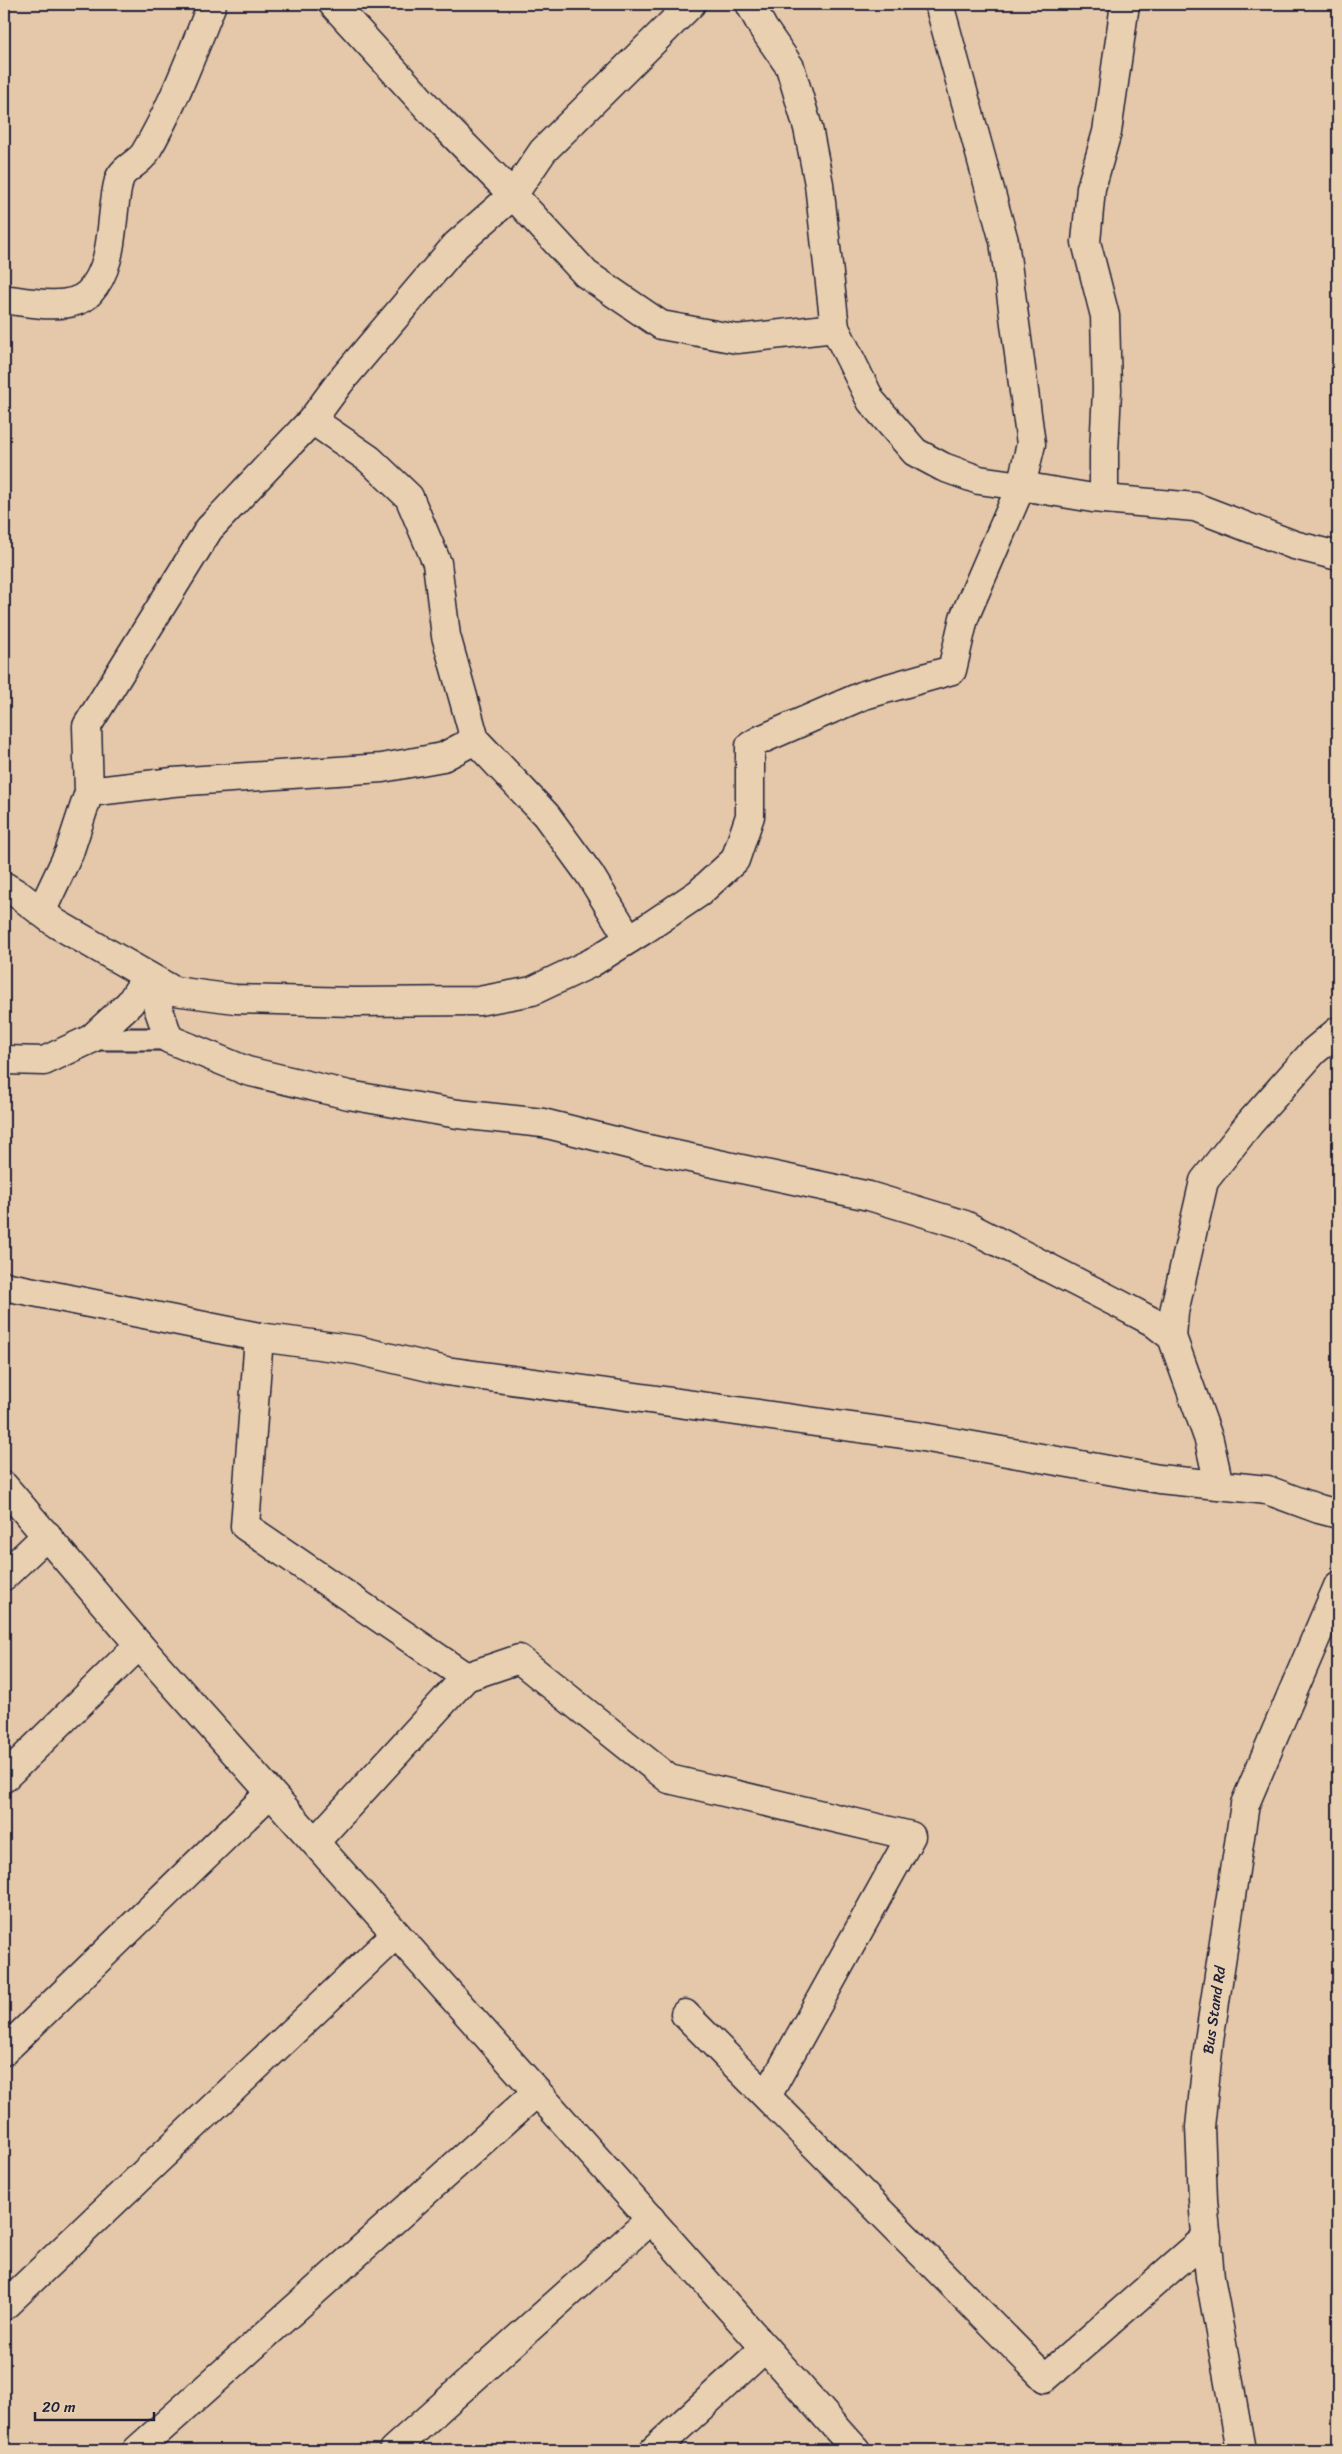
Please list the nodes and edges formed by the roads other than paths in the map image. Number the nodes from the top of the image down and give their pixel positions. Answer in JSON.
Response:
{"nodes":[{"id":1,"x":212,"y":4,"type":"edge"},
{"id":2,"x":333,"y":4,"type":"edge"},
{"id":3,"x":691,"y":4,"type":"edge"},
{"id":4,"x":750,"y":4,"type":"edge"},
{"id":5,"x":939,"y":4,"type":"edge"},
{"id":6,"x":1125,"y":4,"type":"edge"},
{"id":7,"x":513,"y":195,"type":"junction"},
{"id":8,"x":4,"y":299,"type":"edge"},
{"id":9,"x":835,"y":328,"type":"junction"},
{"id":10,"x":312,"y":420,"type":"junction"},
{"id":11,"x":1021,"y":486,"type":"junction"},
{"id":12,"x":1104,"y":499,"type":"junction"},
{"id":13,"x":1338,"y":556,"type":"edge"},
{"id":14,"x":475,"y":740,"type":"junction"},
{"id":15,"x":89,"y":792,"type":"junction"},
{"id":16,"x":4,"y":886,"type":"edge"},
{"id":17,"x":41,"y":912,"type":"junction"},
{"id":18,"x":629,"y":939,"type":"junction"},
{"id":19,"x":147,"y":976,"type":"junction"},
{"id":20,"x":1338,"y":1031,"type":"edge"},
{"id":21,"x":91,"y":1039,"type":"junction"},
{"id":22,"x":169,"y":1039,"type":"junction"},
{"id":23,"x":4,"y":1060,"type":"edge"},
{"id":24,"x":4,"y":1286,"type":"edge"},
{"id":25,"x":259,"y":1336,"type":"junction"},
{"id":26,"x":1172,"y":1337,"type":"junction"},
{"id":27,"x":1219,"y":1485,"type":"junction"},
{"id":28,"x":4,"y":1486,"type":"edge"},
{"id":29,"x":1338,"y":1514,"type":"edge"},
{"id":30,"x":47,"y":1535,"type":"junction"},
{"id":31,"x":4,"y":1576,"type":"edge"},
{"id":32,"x":1338,"y":1586,"type":"edge"},
{"id":33,"x":139,"y":1645,"type":"junction"},
{"id":34,"x":466,"y":1677,"type":"junction"},
{"id":35,"x":4,"y":1778,"type":"edge"},
{"id":36,"x":270,"y":1793,"type":"junction"},
{"id":37,"x":315,"y":1842,"type":"junction"},
{"id":38,"x":396,"y":1934,"type":"junction"},
{"id":39,"x":685,"y":2014,"type":"dead end"},
{"id":40,"x":4,"y":2051,"type":"edge"},
{"id":41,"x":537,"y":2092,"type":"junction"},
{"id":42,"x":767,"y":2096,"type":"junction"},
{"id":43,"x":651,"y":2219,"type":"junction"},
{"id":44,"x":1207,"y":2237,"type":"junction"},
{"id":45,"x":4,"y":2306,"type":"edge"},
{"id":46,"x":765,"y":2348,"type":"junction"},
{"id":47,"x":844,"y":2446,"type":"edge"},
{"id":48,"x":137,"y":2450,"type":"edge"},
{"id":49,"x":393,"y":2450,"type":"edge"},
{"id":50,"x":654,"y":2450,"type":"edge"},
{"id":51,"x":1241,"y":2450,"type":"edge"}],
"edges":[{"from":1,"to":8,"type":"street"},
{"from":2,"to":7,"type":"street"},
{"from":3,"to":7,"type":"street"},
{"from":4,"to":9,"type":"street"},
{"from":5,"to":11,"type":"street"},
{"from":6,"to":12,"type":"street"},
{"from":7,"to":9,"type":"street"},
{"from":7,"to":10,"type":"street"},
{"from":9,"to":11,"type":"street"},
{"from":10,"to":14,"type":"street"},
{"from":10,"to":15,"type":"street"},
{"from":11,"to":12,"type":"street"},
{"from":11,"to":18,"type":"street"},
{"from":12,"to":13,"type":"street"},
{"from":14,"to":15,"type":"street"},
{"from":14,"to":18,"type":"street"},
{"from":15,"to":17,"type":"street"},
{"from":16,"to":17,"type":"street"},
{"from":17,"to":19,"type":"street"},
{"from":18,"to":19,"type":"street"},
{"from":19,"to":21,"type":"street"},
{"from":19,"to":22,"type":"street"},
{"from":20,"to":26,"type":"street"},
{"from":21,"to":22,"type":"lane"},
{"from":21,"to":23,"type":"street"},
{"from":22,"to":26,"type":"street"},
{"from":24,"to":25,"type":"street"},
{"from":25,"to":27,"type":"street"},
{"from":25,"to":34,"type":"street"},
{"from":26,"to":27,"type":"street"},
{"from":27,"to":29,"type":"street"},
{"from":28,"to":30,"type":"street"},
{"from":30,"to":31,"type":"street"},
{"from":30,"to":33,"type":"street"},
{"from":32,"to":44,"type":"street","name":"Bus Stand Rd"},
{"from":33,"to":35,"type":"street"},
{"from":33,"to":36,"type":"street"},
{"from":34,"to":37,"type":"street"},
{"from":34,"to":42,"type":"street"},
{"from":36,"to":37,"type":"street"},
{"from":36,"to":40,"type":"street"},
{"from":37,"to":38,"type":"street"},
{"from":38,"to":41,"type":"street"},
{"from":38,"to":45,"type":"street"},
{"from":39,"to":42,"type":"street"},
{"from":41,"to":43,"type":"street"},
{"from":41,"to":48,"type":"street"},
{"from":42,"to":44,"type":"street"},
{"from":43,"to":46,"type":"street"},
{"from":43,"to":49,"type":"street"},
{"from":44,"to":51,"type":"street","name":"Bus Stand Rd"},
{"from":46,"to":47,"type":"street"},
{"from":46,"to":50,"type":"street"}]}
